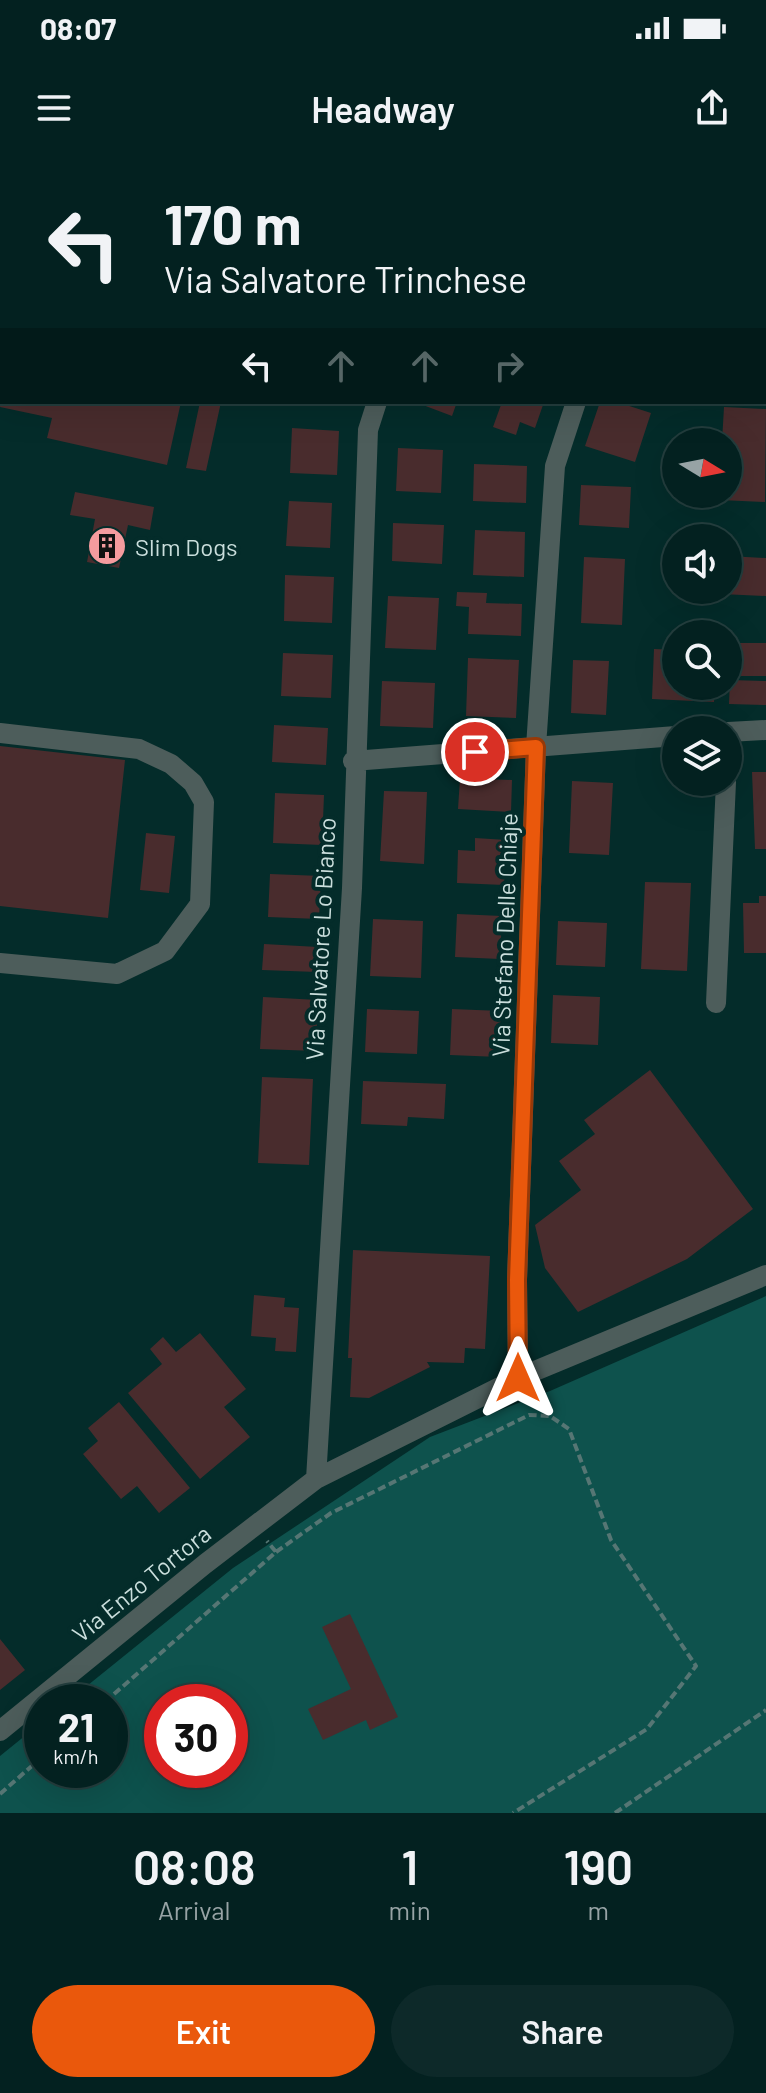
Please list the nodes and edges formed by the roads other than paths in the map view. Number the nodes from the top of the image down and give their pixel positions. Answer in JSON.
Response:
{"nodes":[{"id":1,"x":376,"y":404,"type":"edge"},
{"id":2,"x":575,"y":404,"type":"edge"},
{"id":3,"x":766,"y":730,"type":"edge"},
{"id":4,"x":742,"y":731,"type":"edge"},
{"id":5,"x":0,"y":733,"type":"edge"},
{"id":6,"x":662,"y":737,"type":"edge"},
{"id":7,"x":536,"y":747,"type":"junction"},
{"id":8,"x":353,"y":761,"type":"junction"},
{"id":9,"x":725,"y":796,"type":"edge"},
{"id":10,"x":0,"y":963,"type":"edge"},
{"id":11,"x":716,"y":1003,"type":"dead end"},
{"id":12,"x":766,"y":1275,"type":"edge"},
{"id":13,"x":518,"y":1378,"type":"junction"},
{"id":14,"x":316,"y":1479,"type":"junction"},
{"id":15,"x":0,"y":1731,"type":"edge"}],
"edges":[{"from":1,"to":8,"type":"street","name":"Via Salvatore Lo Bianco"},
{"from":2,"to":7,"type":"street","name":"Via Stefano Delle Chiaje"},
{"from":3,"to":4,"type":"street"},
{"from":5,"to":10,"type":"street"},
{"from":6,"to":7,"type":"street"},
{"from":7,"to":8,"type":"street"},
{"from":7,"to":13,"type":"street","name":"Via Stefano Delle Chiaje"},
{"from":8,"to":14,"type":"street","name":"Via Salvatore Lo Bianco"},
{"from":9,"to":11,"type":"street"},
{"from":12,"to":13,"type":"street","name":"Via Enzo Tortora"},
{"from":13,"to":14,"type":"street","name":"Via Enzo Tortora"},
{"from":14,"to":15,"type":"street","name":"Via Enzo Tortora"}]}
